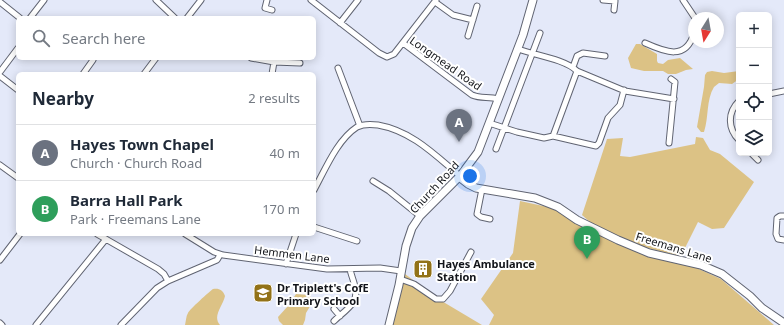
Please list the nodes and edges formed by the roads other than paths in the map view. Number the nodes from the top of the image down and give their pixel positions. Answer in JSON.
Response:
{"nodes":[{"id":1,"x":44,"y":0,"type":"edge"},
{"id":2,"x":156,"y":0,"type":"edge"},
{"id":3,"x":201,"y":0,"type":"edge"},
{"id":4,"x":267,"y":0,"type":"edge"},
{"id":5,"x":311,"y":0,"type":"edge"},
{"id":6,"x":358,"y":0,"type":"edge"},
{"id":7,"x":533,"y":0,"type":"edge"},
{"id":8,"x":603,"y":0,"type":"edge"},
{"id":9,"x":683,"y":0,"type":"edge"},
{"id":10,"x":435,"y":1,"type":"edge"},
{"id":11,"x":0,"y":2,"type":"edge"},
{"id":12,"x":477,"y":6,"type":"dead end"},
{"id":13,"x":272,"y":10,"type":"dead end"},
{"id":14,"x":614,"y":10,"type":"dead end"},
{"id":15,"x":691,"y":12,"type":"edge"},
{"id":16,"x":18,"y":16,"type":"edge"},
{"id":17,"x":32,"y":16,"type":"edge"},
{"id":18,"x":173,"y":16,"type":"edge"},
{"id":19,"x":189,"y":16,"type":"edge"},
{"id":20,"x":473,"y":20,"type":"junction"},
{"id":21,"x":340,"y":23,"type":"junction"},
{"id":22,"x":540,"y":33,"type":"dead end"},
{"id":23,"x":468,"y":36,"type":"dead end"},
{"id":24,"x":403,"y":43,"type":"junction"},
{"id":25,"x":645,"y":43,"type":"dead end"},
{"id":26,"x":688,"y":45,"type":"edge"},
{"id":27,"x":518,"y":49,"type":"junction"},
{"id":28,"x":16,"y":51,"type":"edge"},
{"id":29,"x":532,"y":54,"type":"junction"},
{"id":30,"x":605,"y":56,"type":"dead end"},
{"id":31,"x":94,"y":60,"type":"dead end"},
{"id":32,"x":155,"y":60,"type":"edge"},
{"id":33,"x":262,"y":60,"type":"edge"},
{"id":34,"x":274,"y":62,"type":"junction"},
{"id":35,"x":300,"y":63,"type":"dead end"},
{"id":36,"x":338,"y":68,"type":"dead end"},
{"id":37,"x":575,"y":69,"type":"junction"},
{"id":38,"x":0,"y":72,"type":"edge"},
{"id":39,"x":85,"y":72,"type":"edge"},
{"id":40,"x":146,"y":72,"type":"edge"},
{"id":41,"x":272,"y":72,"type":"edge"},
{"id":42,"x":0,"y":76,"type":"edge"},
{"id":43,"x":671,"y":79,"type":"dead end"},
{"id":44,"x":16,"y":88,"type":"edge"},
{"id":45,"x":624,"y":90,"type":"junction"},
{"id":46,"x":784,"y":91,"type":"edge"},
{"id":47,"x":772,"y":93,"type":"edge"},
{"id":48,"x":498,"y":99,"type":"junction"},
{"id":49,"x":674,"y":99,"type":"junction"},
{"id":50,"x":736,"y":105,"type":"edge"},
{"id":51,"x":489,"y":123,"type":"junction"},
{"id":52,"x":360,"y":126,"type":"junction"},
{"id":53,"x":504,"y":128,"type":"junction"},
{"id":54,"x":553,"y":136,"type":"junction"},
{"id":55,"x":736,"y":136,"type":"edge"},
{"id":56,"x":668,"y":143,"type":"dead end"},
{"id":57,"x":496,"y":149,"type":"dead end"},
{"id":58,"x":754,"y":156,"type":"edge"},
{"id":59,"x":758,"y":160,"type":"dead end"},
{"id":60,"x":0,"y":165,"type":"edge"},
{"id":61,"x":460,"y":176,"type":"junction"},
{"id":62,"x":16,"y":177,"type":"edge"},
{"id":63,"x":373,"y":181,"type":"dead end"},
{"id":64,"x":316,"y":186,"type":"edge"},
{"id":65,"x":482,"y":189,"type":"junction"},
{"id":66,"x":420,"y":216,"type":"junction"},
{"id":67,"x":784,"y":216,"type":"edge"},
{"id":68,"x":490,"y":219,"type":"dead end"},
{"id":69,"x":316,"y":228,"type":"edge"},
{"id":70,"x":18,"y":236,"type":"edge"},
{"id":71,"x":101,"y":236,"type":"edge"},
{"id":72,"x":189,"y":236,"type":"edge"},
{"id":73,"x":295,"y":236,"type":"edge"},
{"id":74,"x":106,"y":239,"type":"junction"},
{"id":75,"x":784,"y":240,"type":"edge"},
{"id":76,"x":356,"y":241,"type":"dead end"},
{"id":77,"x":471,"y":252,"type":"dead end"},
{"id":78,"x":220,"y":255,"type":"junction"},
{"id":79,"x":0,"y":260,"type":"edge"},
{"id":80,"x":286,"y":264,"type":"junction"},
{"id":81,"x":350,"y":269,"type":"junction"},
{"id":82,"x":401,"y":275,"type":"junction"},
{"id":83,"x":168,"y":281,"type":"junction"},
{"id":84,"x":334,"y":310,"type":"dead end"},
{"id":85,"x":340,"y":316,"type":"junction"},
{"id":86,"x":334,"y":321,"type":"dead end"},
{"id":87,"x":0,"y":323,"type":"edge"},
{"id":88,"x":784,"y":323,"type":"edge"},
{"id":89,"x":2,"y":325,"type":"edge"},
{"id":90,"x":36,"y":325,"type":"edge"},
{"id":91,"x":121,"y":325,"type":"edge"},
{"id":92,"x":389,"y":325,"type":"edge"}],
"edges":[{"from":1,"to":17,"type":"street"},
{"from":2,"to":18,"type":"street"},
{"from":3,"to":19,"type":"street"},
{"from":4,"to":13,"type":"street"},
{"from":5,"to":21,"type":"street","name":"Longmead Road"},
{"from":6,"to":21,"type":"street"},
{"from":7,"to":27,"type":"street","name":"Church Road"},
{"from":8,"to":14,"type":"street"},
{"from":9,"to":15,"type":"street"},
{"from":10,"to":20,"type":"street"},
{"from":10,"to":24,"type":"street"},
{"from":11,"to":16,"type":"street"},
{"from":12,"to":20,"type":"street"},
{"from":20,"to":23,"type":"street"},
{"from":21,"to":24,"type":"street","name":"Longmead Road"},
{"from":22,"to":29,"type":"street"},
{"from":24,"to":48,"type":"street","name":"Longmead Road"},
{"from":25,"to":26,"type":"street"},
{"from":27,"to":29,"type":"street"},
{"from":27,"to":48,"type":"street","name":"Church Road"},
{"from":28,"to":38,"type":"street"},
{"from":29,"to":37,"type":"street"},
{"from":29,"to":53,"type":"street"},
{"from":30,"to":37,"type":"street"},
{"from":31,"to":39,"type":"street"},
{"from":32,"to":40,"type":"street"},
{"from":33,"to":34,"type":"street"},
{"from":34,"to":35,"type":"street"},
{"from":34,"to":41,"type":"street"},
{"from":36,"to":52,"type":"street"},
{"from":37,"to":45,"type":"street"},
{"from":37,"to":54,"type":"street"},
{"from":42,"to":44,"type":"street"},
{"from":43,"to":49,"type":"street"},
{"from":45,"to":49,"type":"street"},
{"from":45,"to":54,"type":"street"},
{"from":46,"to":47,"type":"street"},
{"from":48,"to":51,"type":"street","name":"Church Road"},
{"from":49,"to":56,"type":"street"},
{"from":50,"to":55,"type":"street"},
{"from":51,"to":53,"type":"street"},
{"from":51,"to":61,"type":"street","name":"Church Road"},
{"from":52,"to":61,"type":"street"},
{"from":52,"to":64,"type":"street"},
{"from":53,"to":54,"type":"street"},
{"from":53,"to":57,"type":"street"},
{"from":58,"to":59,"type":"street"},
{"from":60,"to":62,"type":"street"},
{"from":61,"to":65,"type":"street","name":"Freemans Lane"},
{"from":61,"to":66,"type":"street","name":"Church Road"},
{"from":63,"to":66,"type":"street"},
{"from":65,"to":68,"type":"street"},
{"from":65,"to":88,"type":"street","name":"Freemans Lane"},
{"from":66,"to":82,"type":"street","name":"Church Road"},
{"from":67,"to":75,"type":"street"},
{"from":69,"to":76,"type":"street"},
{"from":70,"to":79,"type":"street"},
{"from":71,"to":74,"type":"street"},
{"from":72,"to":78,"type":"street","name":"Hemmen Lane"},
{"from":73,"to":80,"type":"street"},
{"from":74,"to":83,"type":"street"},
{"from":74,"to":90,"type":"street"},
{"from":77,"to":82,"type":"street","name":"Hemmen Lane"},
{"from":78,"to":80,"type":"street","name":"Hemmen Lane"},
{"from":78,"to":83,"type":"street"},
{"from":80,"to":81,"type":"street","name":"Hemmen Lane"},
{"from":81,"to":82,"type":"street","name":"Hemmen Lane"},
{"from":81,"to":85,"type":"street"},
{"from":82,"to":92,"type":"street","name":"Church Road"},
{"from":83,"to":91,"type":"street"},
{"from":84,"to":85,"type":"street"},
{"from":85,"to":86,"type":"street"},
{"from":87,"to":89,"type":"street"}]}
